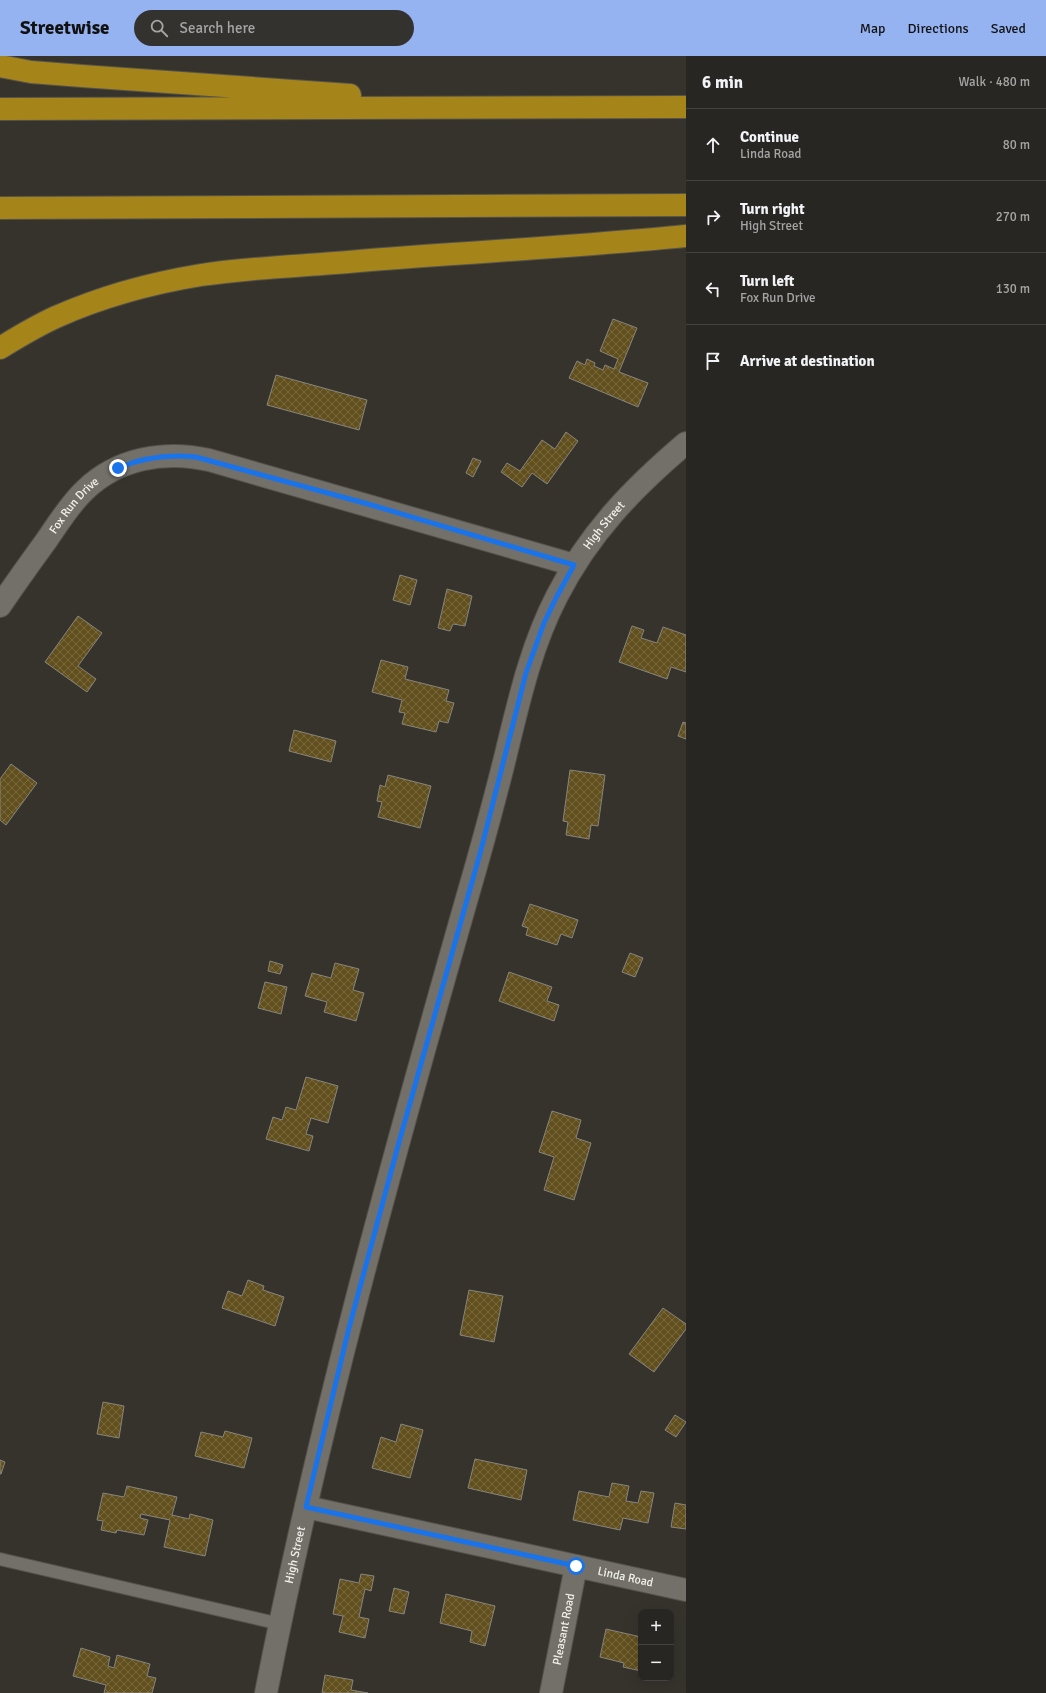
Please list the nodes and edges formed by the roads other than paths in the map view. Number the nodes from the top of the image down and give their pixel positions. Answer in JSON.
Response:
{"nodes":[{"id":1,"x":0,"y":66,"type":"edge"},
{"id":2,"x":686,"y":107,"type":"edge"},
{"id":3,"x":535,"y":108,"type":"junction"},
{"id":4,"x":0,"y":109,"type":"edge"},
{"id":5,"x":686,"y":205,"type":"edge"},
{"id":6,"x":0,"y":208,"type":"edge"},
{"id":7,"x":686,"y":236,"type":"edge"},
{"id":8,"x":0,"y":348,"type":"edge"},
{"id":9,"x":686,"y":443,"type":"edge"},
{"id":10,"x":574,"y":565,"type":"junction"},
{"id":11,"x":0,"y":606,"type":"edge"},
{"id":12,"x":306,"y":1507,"type":"junction"},
{"id":13,"x":0,"y":1559,"type":"edge"},
{"id":14,"x":576,"y":1566,"type":"junction"},
{"id":15,"x":686,"y":1590,"type":"edge"},
{"id":16,"x":280,"y":1624,"type":"junction"},
{"id":17,"x":266,"y":1693,"type":"edge"},
{"id":18,"x":551,"y":1693,"type":"edge"}],
"edges":[{"from":1,"to":3,"type":"highway"},
{"from":2,"to":3,"type":"highway"},
{"from":3,"to":4,"type":"highway"},
{"from":5,"to":6,"type":"highway"},
{"from":7,"to":8,"type":"highway"},
{"from":9,"to":10,"type":"street","name":"High Street"},
{"from":10,"to":11,"type":"street","name":"Fox Run Drive"},
{"from":10,"to":12,"type":"street","name":"High Street"},
{"from":12,"to":14,"type":"street","name":"Linda Road"},
{"from":12,"to":16,"type":"street","name":"High Street"},
{"from":13,"to":16,"type":"lane"},
{"from":14,"to":15,"type":"street","name":"Linda Road"},
{"from":14,"to":18,"type":"street","name":"Pleasant Road"},
{"from":16,"to":17,"type":"street","name":"High Street"}]}
